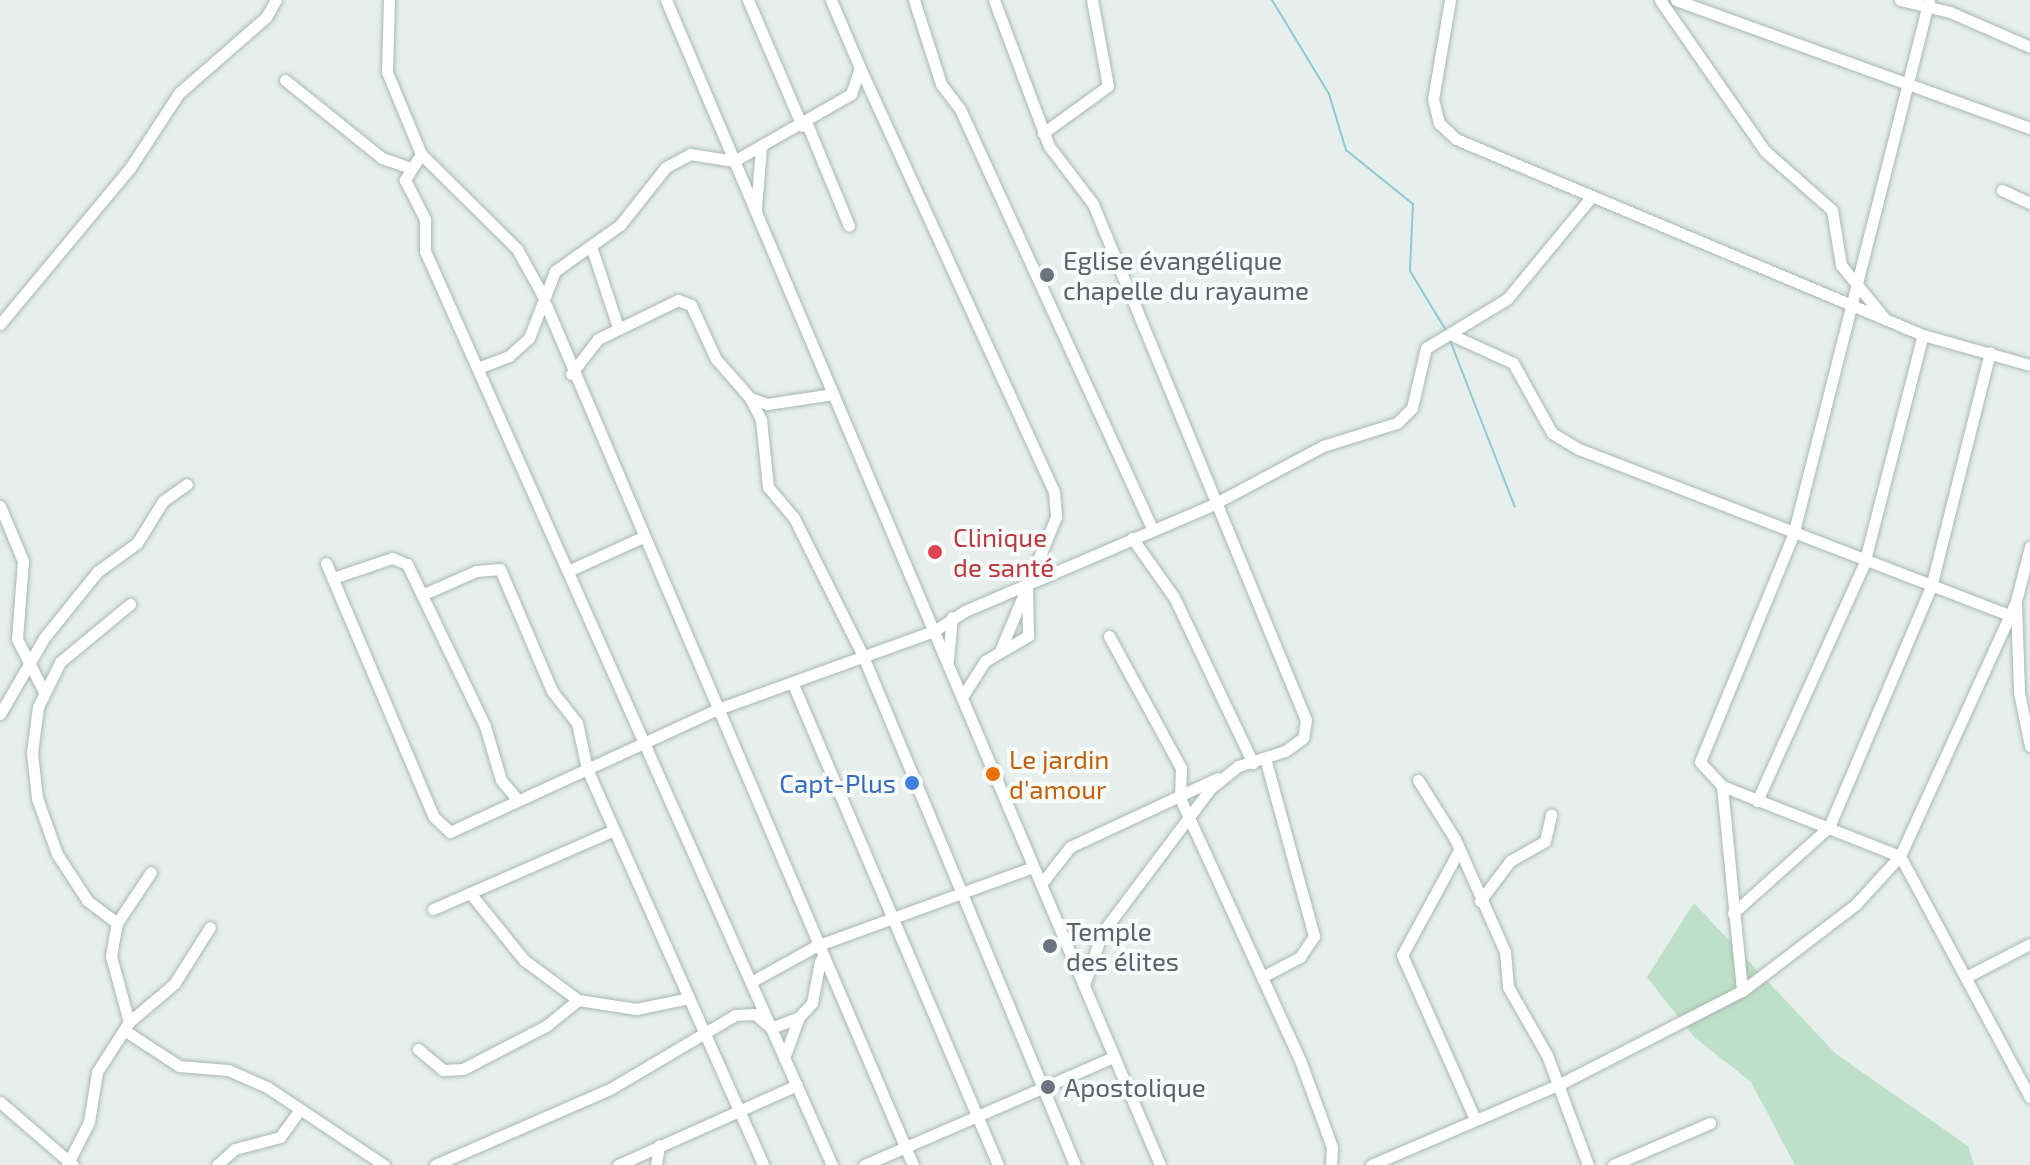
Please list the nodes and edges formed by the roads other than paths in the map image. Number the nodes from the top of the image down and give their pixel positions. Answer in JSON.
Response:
{"nodes":[{"id":1,"x":276,"y":0,"type":"edge"},
{"id":2,"x":389,"y":0,"type":"edge"},
{"id":3,"x":666,"y":0,"type":"edge"},
{"id":4,"x":748,"y":0,"type":"edge"},
{"id":5,"x":831,"y":0,"type":"edge"},
{"id":6,"x":914,"y":0,"type":"edge"},
{"id":7,"x":1009,"y":0,"type":"edge"},
{"id":8,"x":1092,"y":0,"type":"edge"},
{"id":9,"x":1450,"y":0,"type":"edge"},
{"id":10,"x":1660,"y":0,"type":"edge"},
{"id":11,"x":1676,"y":0,"type":"edge"},
{"id":12,"x":1900,"y":0,"type":"edge"},
{"id":13,"x":1689,"y":2,"type":"edge"},
{"id":14,"x":995,"y":3,"type":"edge"},
{"id":15,"x":1928,"y":5,"type":"edge"},
{"id":16,"x":2030,"y":47,"type":"edge"},
{"id":17,"x":860,"y":68,"type":"junction"},
{"id":18,"x":285,"y":80,"type":"dead end"},
{"id":19,"x":1910,"y":83,"type":"junction"},
{"id":20,"x":804,"y":125,"type":"junction"},
{"id":21,"x":2030,"y":128,"type":"edge"},
{"id":22,"x":1043,"y":133,"type":"junction"},
{"id":23,"x":761,"y":147,"type":"junction"},
{"id":24,"x":421,"y":154,"type":"junction"},
{"id":25,"x":734,"y":161,"type":"junction"},
{"id":26,"x":411,"y":168,"type":"junction"},
{"id":27,"x":2002,"y":190,"type":"dead end"},
{"id":28,"x":1589,"y":200,"type":"junction"},
{"id":29,"x":2030,"y":203,"type":"edge"},
{"id":30,"x":756,"y":213,"type":"junction"},
{"id":31,"x":849,"y":226,"type":"dead end"},
{"id":32,"x":591,"y":246,"type":"junction"},
{"id":33,"x":1856,"y":277,"type":"junction"},
{"id":34,"x":545,"y":302,"type":"junction"},
{"id":35,"x":1852,"y":305,"type":"junction"},
{"id":36,"x":1885,"y":319,"type":"junction"},
{"id":37,"x":0,"y":324,"type":"edge"},
{"id":38,"x":618,"y":327,"type":"junction"},
{"id":39,"x":1923,"y":335,"type":"junction"},
{"id":40,"x":1454,"y":336,"type":"junction"},
{"id":41,"x":1990,"y":352,"type":"junction"},
{"id":42,"x":2030,"y":365,"type":"edge"},
{"id":43,"x":478,"y":368,"type":"junction"},
{"id":44,"x":571,"y":374,"type":"junction"},
{"id":45,"x":833,"y":394,"type":"junction"},
{"id":46,"x":750,"y":398,"type":"junction"},
{"id":47,"x":187,"y":484,"type":"dead end"},
{"id":48,"x":1212,"y":505,"type":"junction"},
{"id":49,"x":0,"y":506,"type":"edge"},
{"id":50,"x":1153,"y":530,"type":"junction"},
{"id":51,"x":1793,"y":535,"type":"junction"},
{"id":52,"x":643,"y":537,"type":"junction"},
{"id":53,"x":1132,"y":538,"type":"junction"},
{"id":54,"x":2030,"y":547,"type":"edge"},
{"id":55,"x":326,"y":563,"type":"dead end"},
{"id":56,"x":1864,"y":564,"type":"junction"},
{"id":57,"x":568,"y":571,"type":"junction"},
{"id":58,"x":333,"y":578,"type":"junction"},
{"id":59,"x":1025,"y":585,"type":"junction"},
{"id":60,"x":1931,"y":587,"type":"junction"},
{"id":61,"x":424,"y":594,"type":"junction"},
{"id":62,"x":2016,"y":601,"type":"junction"},
{"id":63,"x":130,"y":604,"type":"dead end"},
{"id":64,"x":2010,"y":615,"type":"junction"},
{"id":65,"x":952,"y":617,"type":"junction"},
{"id":66,"x":934,"y":631,"type":"junction"},
{"id":67,"x":1109,"y":636,"type":"dead end"},
{"id":68,"x":1000,"y":651,"type":"junction"},
{"id":69,"x":863,"y":656,"type":"junction"},
{"id":70,"x":947,"y":664,"type":"junction"},
{"id":71,"x":29,"y":665,"type":"junction"},
{"id":72,"x":792,"y":682,"type":"junction"},
{"id":73,"x":2024,"y":689,"type":"edge"},
{"id":74,"x":44,"y":692,"type":"junction"},
{"id":75,"x":962,"y":697,"type":"junction"},
{"id":76,"x":718,"y":709,"type":"junction"},
{"id":77,"x":0,"y":714,"type":"edge"},
{"id":78,"x":2027,"y":718,"type":"edge"},
{"id":79,"x":645,"y":746,"type":"junction"},
{"id":80,"x":2030,"y":746,"type":"edge"},
{"id":81,"x":1265,"y":758,"type":"junction"},
{"id":82,"x":1253,"y":763,"type":"junction"},
{"id":83,"x":587,"y":769,"type":"junction"},
{"id":84,"x":1220,"y":777,"type":"junction"},
{"id":85,"x":1418,"y":780,"type":"dead end"},
{"id":86,"x":1722,"y":786,"type":"junction"},
{"id":87,"x":1180,"y":791,"type":"junction"},
{"id":88,"x":518,"y":800,"type":"junction"},
{"id":89,"x":1757,"y":801,"type":"junction"},
{"id":90,"x":1551,"y":815,"type":"dead end"},
{"id":91,"x":1189,"y":820,"type":"junction"},
{"id":92,"x":1829,"y":827,"type":"junction"},
{"id":93,"x":614,"y":830,"type":"junction"},
{"id":94,"x":1458,"y":852,"type":"junction"},
{"id":95,"x":1900,"y":856,"type":"junction"},
{"id":96,"x":1033,"y":867,"type":"junction"},
{"id":97,"x":151,"y":872,"type":"dead end"},
{"id":98,"x":1041,"y":884,"type":"junction"},
{"id":99,"x":957,"y":890,"type":"junction"},
{"id":100,"x":470,"y":893,"type":"junction"},
{"id":101,"x":1480,"y":901,"type":"junction"},
{"id":102,"x":433,"y":909,"type":"dead end"},
{"id":103,"x":1733,"y":913,"type":"junction"},
{"id":104,"x":891,"y":916,"type":"junction"},
{"id":105,"x":117,"y":923,"type":"junction"},
{"id":106,"x":210,"y":927,"type":"dead end"},
{"id":107,"x":2030,"y":944,"type":"edge"},
{"id":108,"x":818,"y":950,"type":"junction"},
{"id":109,"x":1264,"y":976,"type":"junction"},
{"id":110,"x":1966,"y":977,"type":"junction"},
{"id":111,"x":751,"y":982,"type":"junction"},
{"id":112,"x":1084,"y":985,"type":"junction"},
{"id":113,"x":1742,"y":991,"type":"junction"},
{"id":114,"x":689,"y":998,"type":"junction"},
{"id":115,"x":578,"y":1000,"type":"junction"},
{"id":116,"x":799,"y":1017,"type":"junction"},
{"id":117,"x":127,"y":1026,"type":"junction"},
{"id":118,"x":771,"y":1028,"type":"junction"},
{"id":119,"x":706,"y":1038,"type":"junction"},
{"id":120,"x":418,"y":1049,"type":"dead end"},
{"id":121,"x":1114,"y":1057,"type":"junction"},
{"id":122,"x":784,"y":1058,"type":"junction"},
{"id":123,"x":1039,"y":1084,"type":"junction"},
{"id":124,"x":797,"y":1085,"type":"junction"},
{"id":125,"x":1558,"y":1085,"type":"junction"},
{"id":126,"x":2030,"y":1097,"type":"edge"},
{"id":127,"x":0,"y":1102,"type":"edge"},
{"id":128,"x":739,"y":1107,"type":"junction"},
{"id":129,"x":300,"y":1109,"type":"junction"},
{"id":130,"x":978,"y":1116,"type":"junction"},
{"id":131,"x":1475,"y":1119,"type":"junction"},
{"id":132,"x":1710,"y":1123,"type":"dead end"},
{"id":133,"x":903,"y":1144,"type":"junction"},
{"id":134,"x":659,"y":1145,"type":"junction"},
{"id":135,"x":70,"y":1164,"type":"edge"},
{"id":136,"x":217,"y":1165,"type":"edge"},
{"id":137,"x":384,"y":1165,"type":"edge"},
{"id":138,"x":435,"y":1165,"type":"edge"},
{"id":139,"x":618,"y":1165,"type":"edge"},
{"id":140,"x":656,"y":1165,"type":"edge"},
{"id":141,"x":763,"y":1165,"type":"edge"},
{"id":142,"x":832,"y":1165,"type":"edge"},
{"id":143,"x":864,"y":1165,"type":"edge"},
{"id":144,"x":913,"y":1165,"type":"edge"},
{"id":145,"x":998,"y":1165,"type":"edge"},
{"id":146,"x":1075,"y":1165,"type":"edge"},
{"id":147,"x":1160,"y":1165,"type":"edge"},
{"id":148,"x":1331,"y":1165,"type":"edge"},
{"id":149,"x":1371,"y":1165,"type":"edge"},
{"id":150,"x":1588,"y":1165,"type":"edge"},
{"id":151,"x":1613,"y":1165,"type":"edge"}],
"edges":[{"from":1,"to":37,"type":"street"},
{"from":2,"to":24,"type":"street"},
{"from":3,"to":25,"type":"street"},
{"from":4,"to":20,"type":"street"},
{"from":5,"to":17,"type":"street"},
{"from":6,"to":50,"type":"street"},
{"from":7,"to":14,"type":"street"},
{"from":8,"to":22,"type":"street"},
{"from":9,"to":28,"type":"street"},
{"from":10,"to":33,"type":"street"},
{"from":11,"to":13,"type":"street"},
{"from":12,"to":15,"type":"street"},
{"from":13,"to":19,"type":"street"},
{"from":14,"to":22,"type":"street"},
{"from":15,"to":16,"type":"street"},
{"from":15,"to":19,"type":"street"},
{"from":17,"to":20,"type":"street"},
{"from":17,"to":59,"type":"street"},
{"from":18,"to":26,"type":"street"},
{"from":19,"to":21,"type":"street"},
{"from":19,"to":33,"type":"street"},
{"from":20,"to":23,"type":"street"},
{"from":20,"to":31,"type":"street"},
{"from":22,"to":48,"type":"street"},
{"from":23,"to":25,"type":"street"},
{"from":23,"to":30,"type":"street"},
{"from":24,"to":26,"type":"street"},
{"from":24,"to":34,"type":"street"},
{"from":25,"to":30,"type":"street"},
{"from":25,"to":32,"type":"street"},
{"from":26,"to":43,"type":"street"},
{"from":27,"to":29,"type":"street"},
{"from":28,"to":35,"type":"street"},
{"from":28,"to":40,"type":"street"},
{"from":30,"to":45,"type":"street"},
{"from":32,"to":34,"type":"street"},
{"from":32,"to":38,"type":"street"},
{"from":33,"to":35,"type":"street"},
{"from":33,"to":36,"type":"street"},
{"from":34,"to":43,"type":"street"},
{"from":34,"to":44,"type":"street"},
{"from":35,"to":36,"type":"street"},
{"from":35,"to":51,"type":"street"},
{"from":36,"to":39,"type":"street"},
{"from":38,"to":44,"type":"street"},
{"from":38,"to":46,"type":"street"},
{"from":39,"to":41,"type":"street"},
{"from":39,"to":56,"type":"street"},
{"from":40,"to":48,"type":"street"},
{"from":40,"to":51,"type":"street"},
{"from":41,"to":42,"type":"street"},
{"from":41,"to":60,"type":"street"},
{"from":43,"to":57,"type":"street"},
{"from":44,"to":52,"type":"street"},
{"from":45,"to":46,"type":"street"},
{"from":45,"to":66,"type":"street"},
{"from":46,"to":69,"type":"street"},
{"from":47,"to":71,"type":"street"},
{"from":48,"to":50,"type":"street"},
{"from":48,"to":81,"type":"street"},
{"from":49,"to":71,"type":"street"},
{"from":50,"to":53,"type":"street"},
{"from":51,"to":56,"type":"street"},
{"from":51,"to":86,"type":"street"},
{"from":52,"to":57,"type":"street"},
{"from":52,"to":76,"type":"street"},
{"from":53,"to":59,"type":"street"},
{"from":53,"to":82,"type":"street"},
{"from":54,"to":62,"type":"street"},
{"from":55,"to":58,"type":"street"},
{"from":56,"to":60,"type":"street"},
{"from":56,"to":89,"type":"street"},
{"from":57,"to":79,"type":"street"},
{"from":58,"to":61,"type":"street"},
{"from":58,"to":88,"type":"street"},
{"from":59,"to":65,"type":"street"},
{"from":59,"to":68,"type":"street"},
{"from":59,"to":68,"type":"street"},
{"from":60,"to":64,"type":"street"},
{"from":60,"to":92,"type":"street"},
{"from":61,"to":83,"type":"street"},
{"from":61,"to":88,"type":"street"},
{"from":62,"to":64,"type":"street"},
{"from":62,"to":73,"type":"street"},
{"from":63,"to":74,"type":"street"},
{"from":64,"to":95,"type":"street"},
{"from":65,"to":66,"type":"street"},
{"from":65,"to":70,"type":"street"},
{"from":66,"to":69,"type":"street"},
{"from":66,"to":70,"type":"street"},
{"from":67,"to":87,"type":"street"},
{"from":68,"to":75,"type":"street"},
{"from":69,"to":72,"type":"street"},
{"from":69,"to":99,"type":"street"},
{"from":70,"to":75,"type":"street"},
{"from":71,"to":74,"type":"street"},
{"from":71,"to":77,"type":"street"},
{"from":72,"to":76,"type":"street"},
{"from":72,"to":104,"type":"street"},
{"from":73,"to":78,"type":"street"},
{"from":74,"to":105,"type":"street"},
{"from":75,"to":96,"type":"street"},
{"from":76,"to":79,"type":"street"},
{"from":76,"to":108,"type":"street"},
{"from":78,"to":80,"type":"street"},
{"from":79,"to":83,"type":"street"},
{"from":79,"to":111,"type":"street"},
{"from":81,"to":82,"type":"street"},
{"from":81,"to":109,"type":"street"},
{"from":82,"to":84,"type":"street"},
{"from":83,"to":88,"type":"street"},
{"from":83,"to":93,"type":"street"},
{"from":84,"to":87,"type":"street"},
{"from":84,"to":91,"type":"street"},
{"from":85,"to":94,"type":"street"},
{"from":86,"to":89,"type":"street"},
{"from":86,"to":103,"type":"street"},
{"from":87,"to":91,"type":"street"},
{"from":87,"to":98,"type":"street"},
{"from":89,"to":92,"type":"street"},
{"from":90,"to":101,"type":"street"},
{"from":91,"to":109,"type":"street"},
{"from":91,"to":112,"type":"street"},
{"from":92,"to":95,"type":"street"},
{"from":92,"to":103,"type":"street"},
{"from":93,"to":100,"type":"street"},
{"from":93,"to":114,"type":"street"},
{"from":94,"to":101,"type":"street"},
{"from":94,"to":131,"type":"street"},
{"from":95,"to":110,"type":"street"},
{"from":95,"to":113,"type":"street"},
{"from":96,"to":98,"type":"street"},
{"from":96,"to":99,"type":"street"},
{"from":97,"to":105,"type":"street"},
{"from":98,"to":112,"type":"street"},
{"from":99,"to":104,"type":"street"},
{"from":99,"to":123,"type":"street"},
{"from":100,"to":102,"type":"street"},
{"from":100,"to":115,"type":"street"},
{"from":101,"to":125,"type":"street"},
{"from":103,"to":113,"type":"street"},
{"from":104,"to":108,"type":"street"},
{"from":104,"to":130,"type":"street"},
{"from":105,"to":117,"type":"street"},
{"from":106,"to":117,"type":"street"},
{"from":107,"to":110,"type":"street"},
{"from":108,"to":111,"type":"street"},
{"from":108,"to":116,"type":"street"},
{"from":108,"to":133,"type":"street"},
{"from":109,"to":148,"type":"street"},
{"from":110,"to":126,"type":"street"},
{"from":111,"to":118,"type":"street"},
{"from":112,"to":121,"type":"street"},
{"from":113,"to":125,"type":"street"},
{"from":114,"to":115,"type":"street"},
{"from":114,"to":119,"type":"street"},
{"from":115,"to":120,"type":"street"},
{"from":116,"to":118,"type":"street"},
{"from":116,"to":122,"type":"street"},
{"from":117,"to":129,"type":"street"},
{"from":117,"to":135,"type":"street"},
{"from":118,"to":119,"type":"street"},
{"from":118,"to":122,"type":"street"},
{"from":119,"to":128,"type":"street"},
{"from":119,"to":138,"type":"street"},
{"from":121,"to":123,"type":"street"},
{"from":121,"to":147,"type":"street"},
{"from":122,"to":124,"type":"street"},
{"from":123,"to":130,"type":"street"},
{"from":123,"to":146,"type":"street"},
{"from":124,"to":128,"type":"street"},
{"from":124,"to":142,"type":"street"},
{"from":125,"to":131,"type":"street"},
{"from":125,"to":150,"type":"street"},
{"from":127,"to":135,"type":"street"},
{"from":128,"to":134,"type":"street"},
{"from":128,"to":141,"type":"street"},
{"from":129,"to":136,"type":"street"},
{"from":129,"to":137,"type":"street"},
{"from":130,"to":133,"type":"street"},
{"from":130,"to":145,"type":"street"},
{"from":131,"to":149,"type":"street"},
{"from":132,"to":151,"type":"street"},
{"from":133,"to":143,"type":"street"},
{"from":133,"to":144,"type":"street"},
{"from":134,"to":139,"type":"street"},
{"from":134,"to":140,"type":"street"}]}
